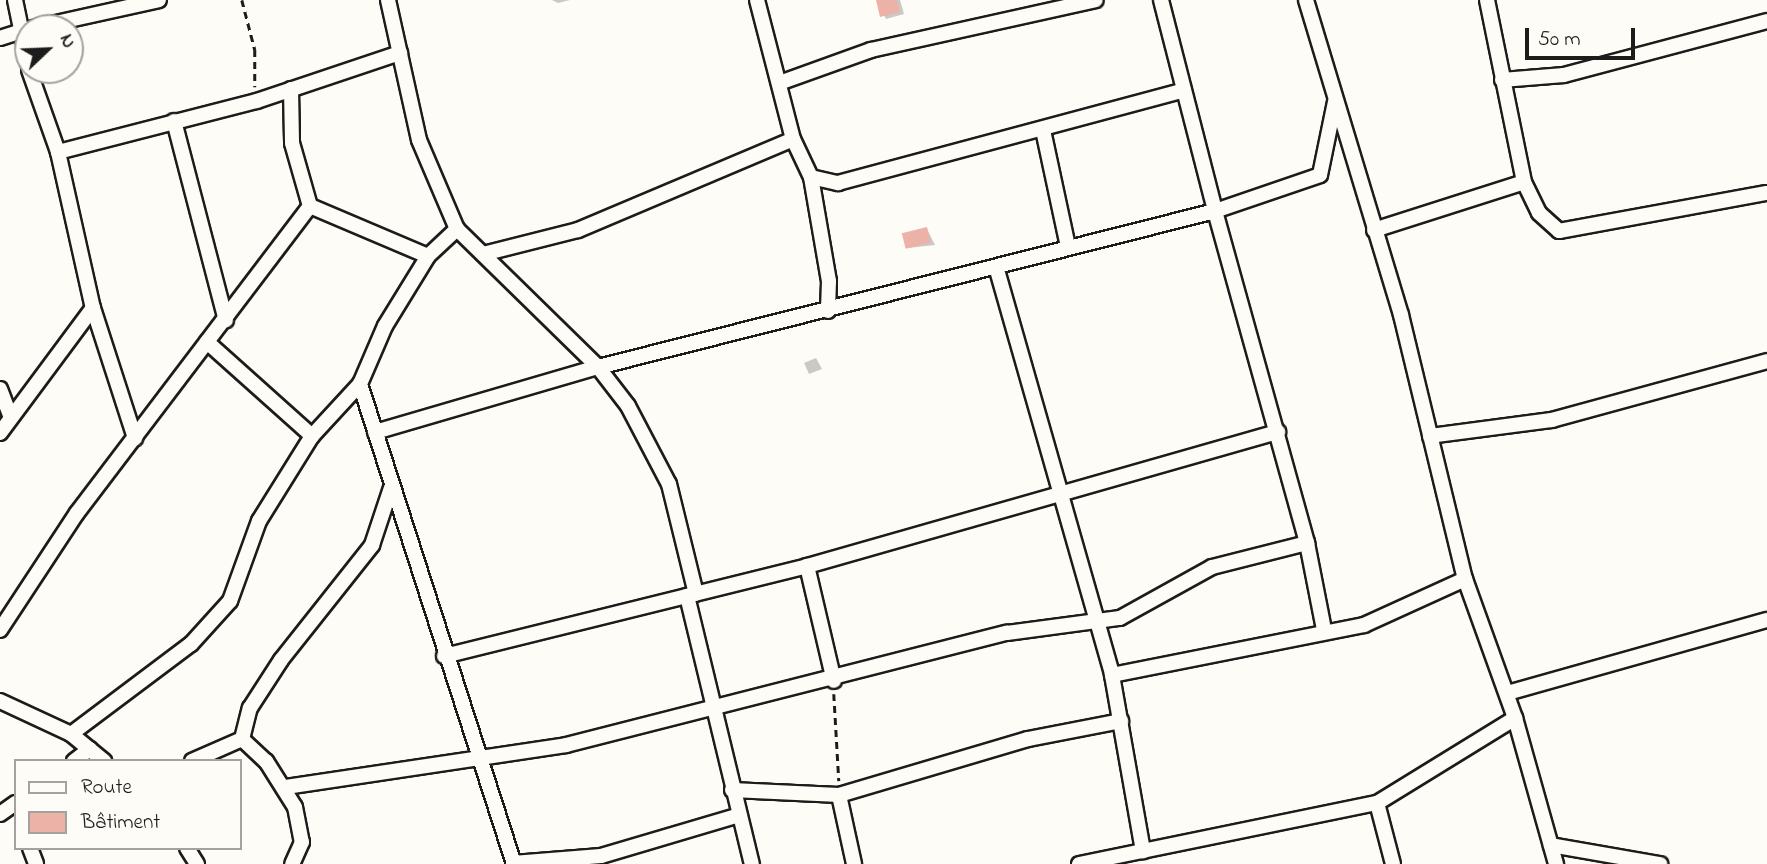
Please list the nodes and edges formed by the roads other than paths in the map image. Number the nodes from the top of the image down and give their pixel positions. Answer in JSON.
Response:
{"nodes":[{"id":1,"x":159,"y":0,"type":"edge"},
{"id":2,"x":388,"y":0,"type":"edge"},
{"id":3,"x":757,"y":0,"type":"edge"},
{"id":4,"x":1096,"y":0,"type":"edge"},
{"id":5,"x":1161,"y":0,"type":"edge"},
{"id":6,"x":1306,"y":0,"type":"edge"},
{"id":7,"x":1487,"y":0,"type":"edge"},
{"id":8,"x":84,"y":17,"type":"edge"},
{"id":9,"x":1767,"y":21,"type":"edge"},
{"id":10,"x":400,"y":53,"type":"junction"},
{"id":11,"x":1502,"y":80,"type":"junction"},
{"id":12,"x":782,"y":82,"type":"junction"},
{"id":13,"x":34,"y":84,"type":"edge"},
{"id":14,"x":291,"y":89,"type":"junction"},
{"id":15,"x":1184,"y":90,"type":"junction"},
{"id":16,"x":1335,"y":102,"type":"junction"},
{"id":17,"x":174,"y":121,"type":"junction"},
{"id":18,"x":1042,"y":130,"type":"junction"},
{"id":19,"x":793,"y":139,"type":"junction"},
{"id":20,"x":58,"y":152,"type":"junction"},
{"id":21,"x":811,"y":177,"type":"junction"},
{"id":22,"x":1524,"y":182,"type":"junction"},
{"id":23,"x":1767,"y":192,"type":"edge"},
{"id":24,"x":310,"y":206,"type":"junction"},
{"id":25,"x":1215,"y":211,"type":"junction"},
{"id":26,"x":457,"y":229,"type":"junction"},
{"id":27,"x":1374,"y":230,"type":"junction"},
{"id":28,"x":1068,"y":247,"type":"junction"},
{"id":29,"x":483,"y":254,"type":"junction"},
{"id":30,"x":428,"y":256,"type":"junction"},
{"id":31,"x":997,"y":270,"type":"junction"},
{"id":32,"x":93,"y":308,"type":"junction"},
{"id":33,"x":828,"y":311,"type":"junction"},
{"id":34,"x":226,"y":320,"type":"junction"},
{"id":35,"x":207,"y":342,"type":"junction"},
{"id":36,"x":1767,"y":361,"type":"edge"},
{"id":37,"x":598,"y":367,"type":"junction"},
{"id":38,"x":360,"y":384,"type":"junction"},
{"id":39,"x":0,"y":389,"type":"edge"},
{"id":40,"x":10,"y":415,"type":"junction"},
{"id":41,"x":375,"y":432,"type":"junction"},
{"id":42,"x":1278,"y":432,"type":"junction"},
{"id":43,"x":0,"y":433,"type":"edge"},
{"id":44,"x":312,"y":436,"type":"junction"},
{"id":45,"x":1430,"y":436,"type":"junction"},
{"id":46,"x":135,"y":438,"type":"junction"},
{"id":47,"x":392,"y":487,"type":"junction"},
{"id":48,"x":1060,"y":494,"type":"junction"},
{"id":49,"x":1307,"y":543,"type":"junction"},
{"id":50,"x":807,"y":566,"type":"junction"},
{"id":51,"x":1465,"y":579,"type":"junction"},
{"id":52,"x":691,"y":595,"type":"junction"},
{"id":53,"x":1094,"y":620,"type":"junction"},
{"id":54,"x":1767,"y":621,"type":"edge"},
{"id":55,"x":0,"y":630,"type":"edge"},
{"id":56,"x":1324,"y":630,"type":"junction"},
{"id":57,"x":444,"y":656,"type":"junction"},
{"id":58,"x":1112,"y":675,"type":"junction"},
{"id":59,"x":834,"y":681,"type":"junction"},
{"id":60,"x":1507,"y":693,"type":"junction"},
{"id":61,"x":0,"y":701,"type":"edge"},
{"id":62,"x":712,"y":708,"type":"junction"},
{"id":63,"x":1515,"y":718,"type":"junction"},
{"id":64,"x":1121,"y":720,"type":"junction"},
{"id":65,"x":71,"y":734,"type":"junction"},
{"id":66,"x":242,"y":739,"type":"junction"},
{"id":67,"x":90,"y":749,"type":"junction"},
{"id":68,"x":77,"y":759,"type":"edge"},
{"id":69,"x":102,"y":759,"type":"edge"},
{"id":70,"x":197,"y":759,"type":"edge"},
{"id":71,"x":477,"y":759,"type":"junction"},
{"id":72,"x":286,"y":787,"type":"junction"},
{"id":73,"x":732,"y":790,"type":"junction"},
{"id":74,"x":839,"y":795,"type":"junction"},
{"id":75,"x":1377,"y":803,"type":"junction"},
{"id":76,"x":739,"y":815,"type":"junction"},
{"id":77,"x":1551,"y":845,"type":"junction"},
{"id":78,"x":1143,"y":851,"type":"junction"},
{"id":79,"x":514,"y":863,"type":"edge"},
{"id":80,"x":292,"y":864,"type":"edge"},
{"id":81,"x":752,"y":864,"type":"edge"},
{"id":82,"x":854,"y":864,"type":"edge"},
{"id":83,"x":1079,"y":864,"type":"edge"},
{"id":84,"x":1393,"y":864,"type":"edge"},
{"id":85,"x":1556,"y":864,"type":"edge"},
{"id":86,"x":1660,"y":864,"type":"edge"}],
"edges":[{"from":1,"to":8,"type":"street"},
{"from":2,"to":10,"type":"street"},
{"from":3,"to":12,"type":"street"},
{"from":4,"to":12,"type":"street"},
{"from":5,"to":15,"type":"street"},
{"from":6,"to":16,"type":"street"},
{"from":7,"to":11,"type":"street"},
{"from":9,"to":11,"type":"street"},
{"from":10,"to":14,"type":"street"},
{"from":10,"to":26,"type":"street"},
{"from":11,"to":22,"type":"street"},
{"from":12,"to":19,"type":"street"},
{"from":13,"to":20,"type":"street"},
{"from":14,"to":17,"type":"street"},
{"from":14,"to":24,"type":"street"},
{"from":15,"to":18,"type":"street"},
{"from":15,"to":25,"type":"street"},
{"from":16,"to":25,"type":"street"},
{"from":16,"to":27,"type":"street"},
{"from":17,"to":20,"type":"street"},
{"from":17,"to":34,"type":"street"},
{"from":18,"to":21,"type":"street"},
{"from":18,"to":28,"type":"street"},
{"from":19,"to":21,"type":"street"},
{"from":19,"to":29,"type":"street"},
{"from":20,"to":32,"type":"street"},
{"from":21,"to":33,"type":"street"},
{"from":22,"to":23,"type":"street"},
{"from":22,"to":27,"type":"street"},
{"from":24,"to":30,"type":"street"},
{"from":24,"to":34,"type":"street"},
{"from":25,"to":28,"type":"street"},
{"from":25,"to":42,"type":"street"},
{"from":26,"to":29,"type":"street"},
{"from":26,"to":30,"type":"street"},
{"from":27,"to":45,"type":"street"},
{"from":28,"to":31,"type":"street"},
{"from":29,"to":37,"type":"street"},
{"from":30,"to":38,"type":"street"},
{"from":31,"to":33,"type":"street"},
{"from":31,"to":48,"type":"street"},
{"from":32,"to":40,"type":"street"},
{"from":32,"to":46,"type":"street"},
{"from":33,"to":37,"type":"street"},
{"from":34,"to":35,"type":"street"},
{"from":35,"to":44,"type":"street"},
{"from":35,"to":46,"type":"street"},
{"from":36,"to":45,"type":"street"},
{"from":37,"to":41,"type":"street"},
{"from":37,"to":52,"type":"street"},
{"from":38,"to":41,"type":"street"},
{"from":38,"to":44,"type":"street"},
{"from":39,"to":40,"type":"street"},
{"from":40,"to":43,"type":"street"},
{"from":41,"to":47,"type":"street"},
{"from":42,"to":48,"type":"street"},
{"from":42,"to":49,"type":"street"},
{"from":44,"to":65,"type":"street"},
{"from":45,"to":51,"type":"street"},
{"from":46,"to":55,"type":"street"},
{"from":47,"to":57,"type":"street"},
{"from":47,"to":66,"type":"street"},
{"from":48,"to":50,"type":"street"},
{"from":48,"to":53,"type":"street"},
{"from":49,"to":53,"type":"street"},
{"from":49,"to":56,"type":"street"},
{"from":50,"to":52,"type":"street"},
{"from":50,"to":59,"type":"street"},
{"from":51,"to":56,"type":"street"},
{"from":51,"to":60,"type":"street"},
{"from":52,"to":57,"type":"street"},
{"from":52,"to":62,"type":"street"},
{"from":53,"to":58,"type":"street"},
{"from":53,"to":59,"type":"street"},
{"from":54,"to":60,"type":"street"},
{"from":56,"to":58,"type":"street"},
{"from":57,"to":71,"type":"street"},
{"from":58,"to":64,"type":"street"},
{"from":59,"to":62,"type":"street"},
{"from":60,"to":63,"type":"street"},
{"from":61,"to":65,"type":"street"},
{"from":62,"to":71,"type":"street"},
{"from":62,"to":73,"type":"street"},
{"from":63,"to":75,"type":"street"},
{"from":63,"to":77,"type":"street"},
{"from":64,"to":74,"type":"street"},
{"from":64,"to":78,"type":"street"},
{"from":65,"to":67,"type":"street"},
{"from":66,"to":70,"type":"street"},
{"from":66,"to":72,"type":"street"},
{"from":67,"to":68,"type":"street"},
{"from":67,"to":69,"type":"street"},
{"from":71,"to":72,"type":"street"},
{"from":71,"to":79,"type":"street"},
{"from":72,"to":80,"type":"street"},
{"from":73,"to":74,"type":"street"},
{"from":73,"to":76,"type":"street"},
{"from":74,"to":82,"type":"street"},
{"from":75,"to":78,"type":"street"},
{"from":75,"to":84,"type":"street"},
{"from":76,"to":79,"type":"street"},
{"from":76,"to":81,"type":"street"},
{"from":77,"to":85,"type":"street"},
{"from":77,"to":86,"type":"street"},
{"from":78,"to":83,"type":"street"}]}
